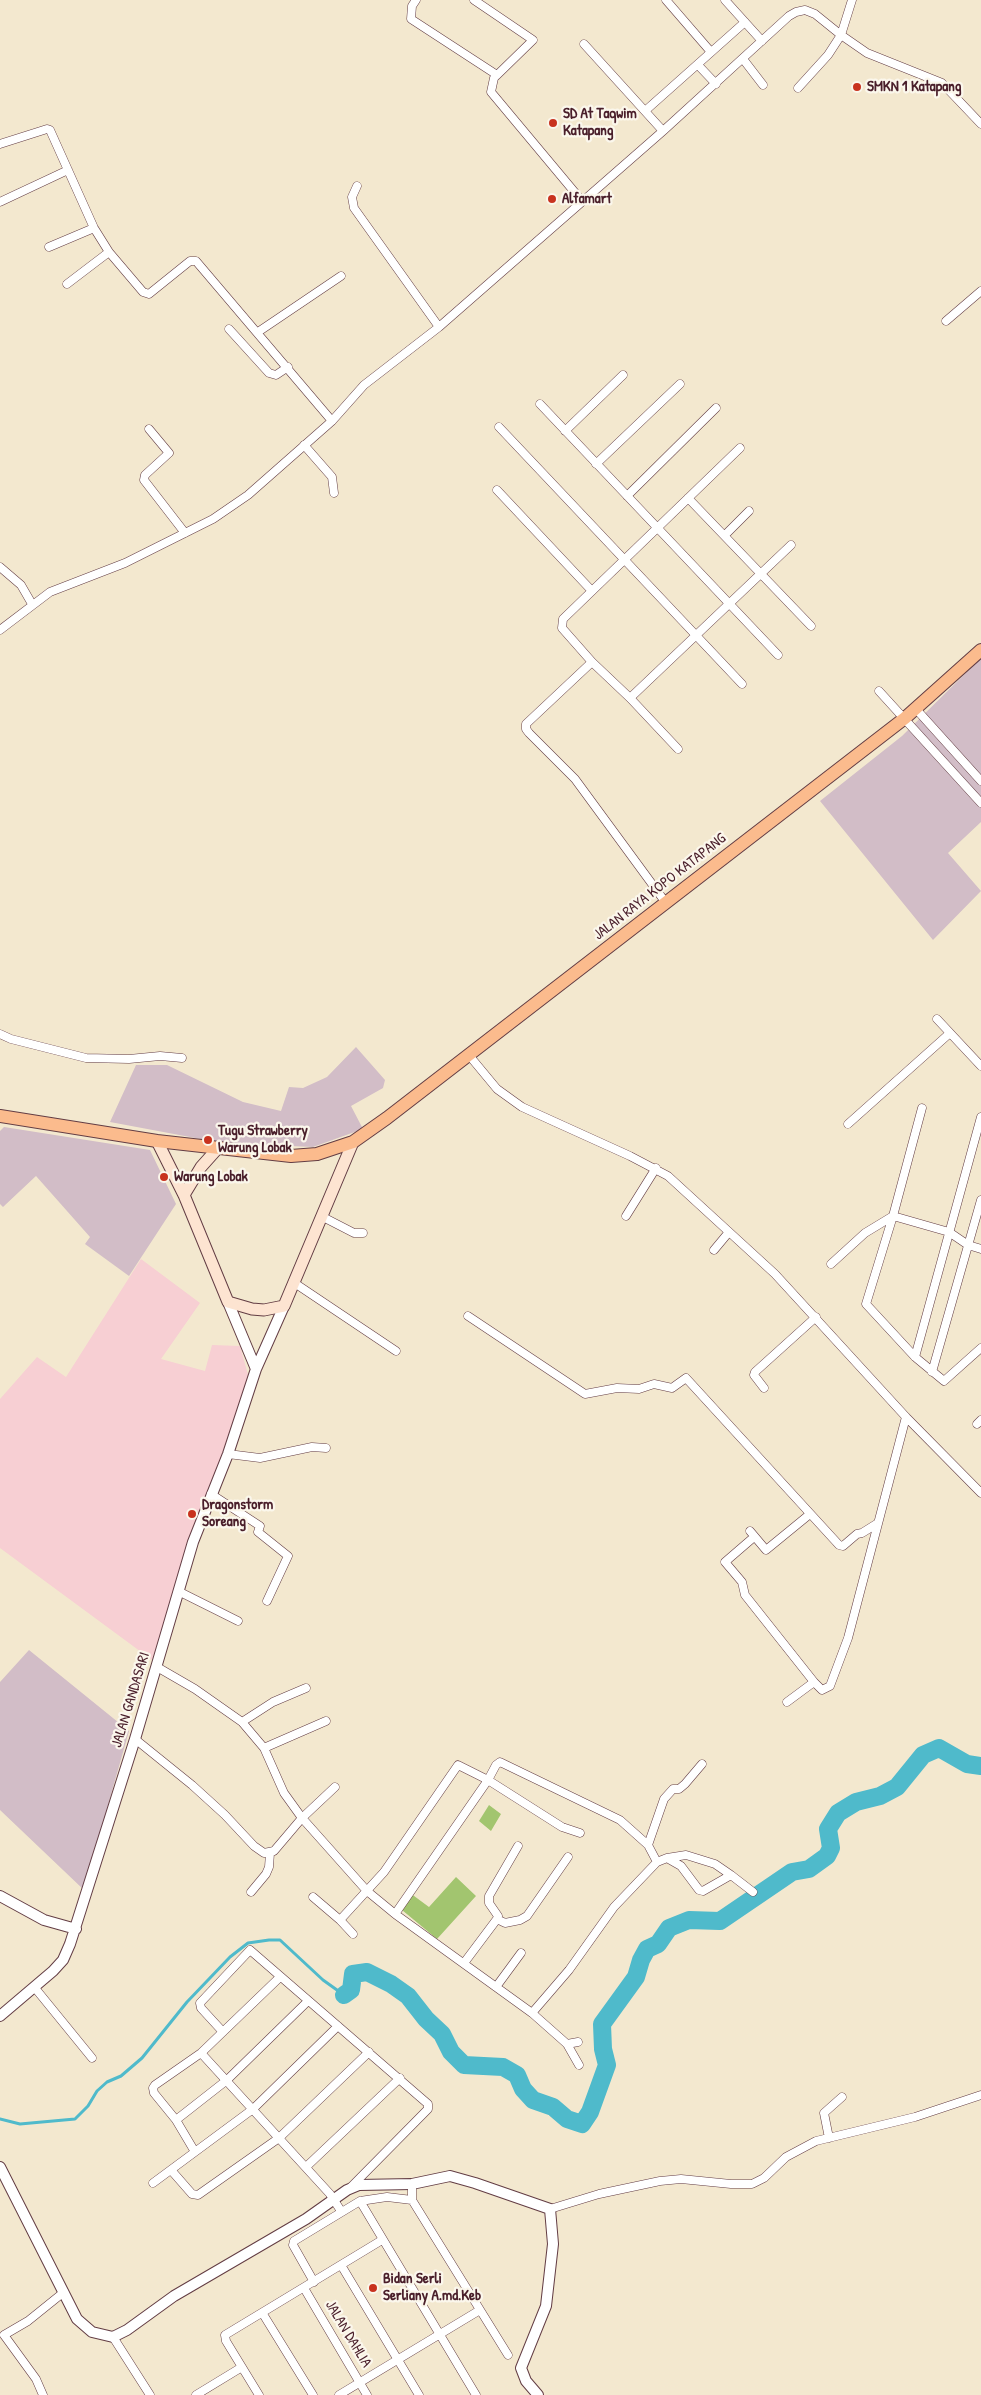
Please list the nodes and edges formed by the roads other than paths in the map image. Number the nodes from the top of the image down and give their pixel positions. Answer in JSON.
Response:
{"nodes":[{"id":1,"x":416,"y":0,"type":"edge"},
{"id":2,"x":474,"y":0,"type":"edge"},
{"id":3,"x":666,"y":0,"type":"edge"},
{"id":4,"x":725,"y":0,"type":"edge"},
{"id":5,"x":852,"y":0,"type":"edge"},
{"id":6,"x":745,"y":22,"type":"junction"},
{"id":7,"x":841,"y":35,"type":"junction"},
{"id":8,"x":762,"y":41,"type":"junction"},
{"id":9,"x":584,"y":44,"type":"dead end"},
{"id":10,"x":712,"y":52,"type":"junction"},
{"id":11,"x":743,"y":60,"type":"junction"},
{"id":12,"x":698,"y":65,"type":"junction"},
{"id":13,"x":497,"y":75,"type":"junction"},
{"id":14,"x":716,"y":84,"type":"junction"},
{"id":15,"x":762,"y":85,"type":"dead end"},
{"id":16,"x":798,"y":88,"type":"dead end"},
{"id":17,"x":645,"y":111,"type":"junction"},
{"id":18,"x":981,"y":124,"type":"edge"},
{"id":19,"x":664,"y":131,"type":"junction"},
{"id":20,"x":0,"y":144,"type":"edge"},
{"id":21,"x":68,"y":170,"type":"junction"},
{"id":22,"x":357,"y":186,"type":"dead end"},
{"id":23,"x":582,"y":201,"type":"junction"},
{"id":24,"x":0,"y":202,"type":"edge"},
{"id":25,"x":94,"y":228,"type":"junction"},
{"id":26,"x":49,"y":248,"type":"dead end"},
{"id":27,"x":109,"y":252,"type":"junction"},
{"id":28,"x":341,"y":276,"type":"dead end"},
{"id":29,"x":66,"y":284,"type":"dead end"},
{"id":30,"x":981,"y":291,"type":"edge"},
{"id":31,"x":946,"y":321,"type":"dead end"},
{"id":32,"x":439,"y":327,"type":"junction"},
{"id":33,"x":229,"y":329,"type":"dead end"},
{"id":34,"x":258,"y":332,"type":"junction"},
{"id":35,"x":288,"y":367,"type":"junction"},
{"id":36,"x":624,"y":375,"type":"dead end"},
{"id":37,"x":680,"y":384,"type":"dead end"},
{"id":38,"x":540,"y":404,"type":"dead end"},
{"id":39,"x":716,"y":408,"type":"dead end"},
{"id":40,"x":332,"y":420,"type":"junction"},
{"id":41,"x":499,"y":427,"type":"dead end"},
{"id":42,"x":149,"y":429,"type":"dead end"},
{"id":43,"x":565,"y":431,"type":"junction"},
{"id":44,"x":304,"y":445,"type":"junction"},
{"id":45,"x":740,"y":448,"type":"dead end"},
{"id":46,"x":596,"y":464,"type":"junction"},
{"id":47,"x":497,"y":490,"type":"dead end"},
{"id":48,"x":334,"y":493,"type":"dead end"},
{"id":49,"x":627,"y":496,"type":"junction"},
{"id":50,"x":688,"y":498,"type":"junction"},
{"id":51,"x":749,"y":511,"type":"dead end"},
{"id":52,"x":657,"y":528,"type":"junction"},
{"id":53,"x":185,"y":533,"type":"junction"},
{"id":54,"x":725,"y":535,"type":"junction"},
{"id":55,"x":791,"y":545,"type":"dead end"},
{"id":56,"x":624,"y":559,"type":"junction"},
{"id":57,"x":0,"y":567,"type":"edge"},
{"id":58,"x":762,"y":573,"type":"junction"},
{"id":59,"x":592,"y":591,"type":"junction"},
{"id":60,"x":730,"y":603,"type":"junction"},
{"id":61,"x":32,"y":604,"type":"junction"},
{"id":62,"x":0,"y":616,"type":"edge"},
{"id":63,"x":811,"y":626,"type":"dead end"},
{"id":64,"x":3,"y":627,"type":"edge"},
{"id":65,"x":697,"y":635,"type":"junction"},
{"id":66,"x":981,"y":650,"type":"edge"},
{"id":67,"x":778,"y":655,"type":"dead end"},
{"id":68,"x":592,"y":662,"type":"junction"},
{"id":69,"x":742,"y":684,"type":"dead end"},
{"id":70,"x":879,"y":691,"type":"dead end"},
{"id":71,"x":630,"y":698,"type":"junction"},
{"id":72,"x":916,"y":709,"type":"junction"},
{"id":73,"x":905,"y":718,"type":"junction"},
{"id":74,"x":678,"y":750,"type":"dead end"},
{"id":75,"x":981,"y":782,"type":"edge"},
{"id":76,"x":981,"y":803,"type":"edge"},
{"id":77,"x":666,"y":903,"type":"junction"},
{"id":78,"x":938,"y":1019,"type":"dead end"},
{"id":79,"x":950,"y":1033,"type":"junction"},
{"id":80,"x":0,"y":1034,"type":"edge"},
{"id":81,"x":468,"y":1054,"type":"junction"},
{"id":82,"x":182,"y":1058,"type":"dead end"},
{"id":83,"x":981,"y":1066,"type":"edge"},
{"id":84,"x":922,"y":1108,"type":"dead end"},
{"id":85,"x":0,"y":1116,"type":"edge"},
{"id":86,"x":981,"y":1117,"type":"edge"},
{"id":87,"x":848,"y":1124,"type":"dead end"},
{"id":88,"x":157,"y":1141,"type":"junction"},
{"id":89,"x":353,"y":1142,"type":"junction"},
{"id":90,"x":218,"y":1148,"type":"junction"},
{"id":91,"x":327,"y":1151,"type":"junction"},
{"id":92,"x":656,"y":1168,"type":"junction"},
{"id":93,"x":342,"y":1169,"type":"junction"},
{"id":94,"x":184,"y":1195,"type":"junction"},
{"id":95,"x":981,"y":1200,"type":"edge"},
{"id":96,"x":321,"y":1216,"type":"junction"},
{"id":97,"x":626,"y":1216,"type":"dead end"},
{"id":98,"x":893,"y":1216,"type":"junction"},
{"id":99,"x":729,"y":1232,"type":"junction"},
{"id":100,"x":949,"y":1232,"type":"junction"},
{"id":101,"x":363,"y":1233,"type":"dead end"},
{"id":102,"x":968,"y":1245,"type":"junction"},
{"id":103,"x":981,"y":1249,"type":"edge"},
{"id":104,"x":714,"y":1250,"type":"dead end"},
{"id":105,"x":831,"y":1264,"type":"dead end"},
{"id":106,"x":292,"y":1282,"type":"junction"},
{"id":107,"x":228,"y":1302,"type":"junction"},
{"id":108,"x":284,"y":1306,"type":"junction"},
{"id":109,"x":468,"y":1316,"type":"dead end"},
{"id":110,"x":816,"y":1317,"type":"junction"},
{"id":111,"x":981,"y":1348,"type":"edge"},
{"id":112,"x":396,"y":1351,"type":"dead end"},
{"id":113,"x":914,"y":1357,"type":"junction"},
{"id":114,"x":256,"y":1369,"type":"junction"},
{"id":115,"x":932,"y":1372,"type":"junction"},
{"id":116,"x":764,"y":1388,"type":"dead end"},
{"id":117,"x":906,"y":1417,"type":"junction"},
{"id":118,"x":326,"y":1448,"type":"dead end"},
{"id":119,"x":228,"y":1454,"type":"junction"},
{"id":120,"x":981,"y":1493,"type":"edge"},
{"id":121,"x":212,"y":1494,"type":"junction"},
{"id":122,"x":810,"y":1514,"type":"junction"},
{"id":123,"x":878,"y":1523,"type":"junction"},
{"id":124,"x":178,"y":1591,"type":"junction"},
{"id":125,"x":267,"y":1601,"type":"dead end"},
{"id":126,"x":238,"y":1621,"type":"dead end"},
{"id":127,"x":157,"y":1667,"type":"junction"},
{"id":128,"x":814,"y":1682,"type":"junction"},
{"id":129,"x":306,"y":1688,"type":"dead end"},
{"id":130,"x":787,"y":1702,"type":"dead end"},
{"id":131,"x":326,"y":1721,"type":"dead end"},
{"id":132,"x":242,"y":1722,"type":"junction"},
{"id":133,"x":135,"y":1740,"type":"junction"},
{"id":134,"x":264,"y":1748,"type":"junction"},
{"id":135,"x":702,"y":1764,"type":"dead end"},
{"id":136,"x":488,"y":1780,"type":"junction"},
{"id":137,"x":335,"y":1787,"type":"dead end"},
{"id":138,"x":302,"y":1818,"type":"junction"},
{"id":139,"x":580,"y":1833,"type":"dead end"},
{"id":140,"x":648,"y":1845,"type":"junction"},
{"id":141,"x":518,"y":1846,"type":"dead end"},
{"id":142,"x":270,"y":1853,"type":"junction"},
{"id":143,"x":568,"y":1857,"type":"dead end"},
{"id":144,"x":667,"y":1858,"type":"junction"},
{"id":145,"x":657,"y":1862,"type":"junction"},
{"id":146,"x":731,"y":1875,"type":"junction"},
{"id":147,"x":367,"y":1891,"type":"junction"},
{"id":148,"x":251,"y":1892,"type":"dead end"},
{"id":149,"x":753,"y":1892,"type":"dead end"},
{"id":150,"x":0,"y":1896,"type":"edge"},
{"id":151,"x":313,"y":1897,"type":"dead end"},
{"id":152,"x":395,"y":1914,"type":"junction"},
{"id":153,"x":497,"y":1919,"type":"junction"},
{"id":154,"x":340,"y":1920,"type":"junction"},
{"id":155,"x":76,"y":1930,"type":"junction"},
{"id":156,"x":353,"y":1934,"type":"dead end"},
{"id":157,"x":521,"y":1953,"type":"dead end"},
{"id":158,"x":464,"y":1963,"type":"junction"},
{"id":159,"x":280,"y":1977,"type":"junction"},
{"id":160,"x":496,"y":1987,"type":"junction"},
{"id":161,"x":35,"y":1988,"type":"junction"},
{"id":162,"x":308,"y":2001,"type":"junction"},
{"id":163,"x":532,"y":2013,"type":"junction"},
{"id":164,"x":0,"y":2016,"type":"edge"},
{"id":165,"x":338,"y":2026,"type":"junction"},
{"id":166,"x":223,"y":2032,"type":"junction"},
{"id":167,"x":578,"y":2042,"type":"dead end"},
{"id":168,"x":567,"y":2044,"type":"junction"},
{"id":169,"x":201,"y":2052,"type":"junction"},
{"id":170,"x":368,"y":2052,"type":"junction"},
{"id":171,"x":92,"y":2058,"type":"dead end"},
{"id":172,"x":579,"y":2064,"type":"dead end"},
{"id":173,"x":400,"y":2078,"type":"junction"},
{"id":174,"x":227,"y":2080,"type":"junction"},
{"id":175,"x":981,"y":2095,"type":"edge"},
{"id":176,"x":842,"y":2097,"type":"dead end"},
{"id":177,"x":253,"y":2109,"type":"junction"},
{"id":178,"x":176,"y":2120,"type":"junction"},
{"id":179,"x":279,"y":2138,"type":"junction"},
{"id":180,"x":829,"y":2138,"type":"junction"},
{"id":181,"x":195,"y":2152,"type":"junction"},
{"id":182,"x":0,"y":2167,"type":"edge"},
{"id":183,"x":306,"y":2167,"type":"junction"},
{"id":184,"x":172,"y":2170,"type":"junction"},
{"id":185,"x":153,"y":2183,"type":"dead end"},
{"id":186,"x":412,"y":2184,"type":"junction"},
{"id":187,"x":348,"y":2190,"type":"junction"},
{"id":188,"x":335,"y":2200,"type":"junction"},
{"id":189,"x":412,"y":2200,"type":"junction"},
{"id":190,"x":360,"y":2201,"type":"junction"},
{"id":191,"x":550,"y":2209,"type":"junction"},
{"id":192,"x":342,"y":2211,"type":"junction"},
{"id":193,"x":382,"y":2240,"type":"junction"},
{"id":194,"x":341,"y":2265,"type":"junction"},
{"id":195,"x":314,"y":2282,"type":"junction"},
{"id":196,"x":304,"y":2288,"type":"junction"},
{"id":197,"x":64,"y":2292,"type":"junction"},
{"id":198,"x":480,"y":2310,"type":"junction"},
{"id":199,"x":263,"y":2314,"type":"junction"},
{"id":200,"x":2,"y":2333,"type":"edge"},
{"id":201,"x":439,"y":2335,"type":"junction"},
{"id":202,"x":113,"y":2336,"type":"junction"},
{"id":203,"x":508,"y":2355,"type":"dead end"},
{"id":204,"x":398,"y":2359,"type":"junction"},
{"id":205,"x":242,"y":2367,"type":"junction"},
{"id":206,"x":360,"y":2382,"type":"junction"},
{"id":207,"x":201,"y":2394,"type":"edge"},
{"id":208,"x":43,"y":2395,"type":"edge"},
{"id":209,"x":150,"y":2395,"type":"edge"},
{"id":210,"x":259,"y":2395,"type":"edge"},
{"id":211,"x":312,"y":2395,"type":"edge"},
{"id":212,"x":339,"y":2395,"type":"edge"},
{"id":213,"x":368,"y":2395,"type":"edge"},
{"id":214,"x":419,"y":2395,"type":"edge"},
{"id":215,"x":476,"y":2395,"type":"edge"},
{"id":216,"x":538,"y":2395,"type":"edge"}],
"edges":[{"from":1,"to":13,"type":"street"},
{"from":2,"to":13,"type":"street"},
{"from":3,"to":10,"type":"street"},
{"from":4,"to":6,"type":"street"},
{"from":5,"to":7,"type":"street"},
{"from":6,"to":8,"type":"street"},
{"from":6,"to":10,"type":"street"},
{"from":7,"to":8,"type":"street"},
{"from":7,"to":16,"type":"street"},
{"from":7,"to":18,"type":"street"},
{"from":8,"to":11,"type":"street"},
{"from":9,"to":17,"type":"street"},
{"from":10,"to":12,"type":"street"},
{"from":11,"to":14,"type":"street"},
{"from":11,"to":15,"type":"street"},
{"from":12,"to":14,"type":"street"},
{"from":12,"to":17,"type":"street"},
{"from":13,"to":23,"type":"street"},
{"from":14,"to":19,"type":"street"},
{"from":17,"to":19,"type":"street"},
{"from":19,"to":23,"type":"street"},
{"from":20,"to":21,"type":"street"},
{"from":21,"to":24,"type":"street"},
{"from":21,"to":25,"type":"street"},
{"from":22,"to":32,"type":"street"},
{"from":23,"to":32,"type":"street"},
{"from":25,"to":26,"type":"street"},
{"from":25,"to":27,"type":"street"},
{"from":27,"to":29,"type":"street"},
{"from":27,"to":34,"type":"street"},
{"from":28,"to":34,"type":"street"},
{"from":30,"to":31,"type":"street"},
{"from":32,"to":40,"type":"street"},
{"from":33,"to":35,"type":"street"},
{"from":34,"to":35,"type":"street"},
{"from":35,"to":40,"type":"street"},
{"from":36,"to":43,"type":"street"},
{"from":37,"to":46,"type":"street"},
{"from":38,"to":43,"type":"street"},
{"from":39,"to":49,"type":"street"},
{"from":40,"to":44,"type":"street"},
{"from":41,"to":56,"type":"street"},
{"from":42,"to":53,"type":"street"},
{"from":43,"to":46,"type":"street"},
{"from":44,"to":48,"type":"street"},
{"from":44,"to":53,"type":"street"},
{"from":45,"to":50,"type":"street"},
{"from":46,"to":49,"type":"street"},
{"from":47,"to":59,"type":"street"},
{"from":49,"to":52,"type":"street"},
{"from":50,"to":52,"type":"street"},
{"from":50,"to":54,"type":"street"},
{"from":51,"to":54,"type":"street"},
{"from":52,"to":56,"type":"street"},
{"from":52,"to":60,"type":"street"},
{"from":53,"to":61,"type":"street"},
{"from":54,"to":58,"type":"street"},
{"from":55,"to":58,"type":"street"},
{"from":56,"to":59,"type":"street"},
{"from":56,"to":65,"type":"street"},
{"from":57,"to":61,"type":"street"},
{"from":58,"to":60,"type":"street"},
{"from":58,"to":63,"type":"street"},
{"from":59,"to":68,"type":"street"},
{"from":60,"to":65,"type":"street"},
{"from":60,"to":67,"type":"street"},
{"from":61,"to":64,"type":"street"},
{"from":62,"to":64,"type":"street"},
{"from":65,"to":69,"type":"street"},
{"from":65,"to":71,"type":"street"},
{"from":66,"to":72,"type":"main road","name":"JALAN RAYA KOPO KATAPANG"},
{"from":68,"to":71,"type":"street"},
{"from":68,"to":77,"type":"street"},
{"from":70,"to":73,"type":"street"},
{"from":71,"to":74,"type":"street"},
{"from":72,"to":73,"type":"main road","name":"JALAN RAYA KOPO KATAPANG"},
{"from":72,"to":75,"type":"street"},
{"from":73,"to":76,"type":"street"},
{"from":73,"to":77,"type":"main road","name":"JALAN RAYA KOPO KATAPANG"},
{"from":77,"to":81,"type":"main road","name":"JALAN RAYA KOPO KATAPANG"},
{"from":78,"to":79,"type":"street"},
{"from":79,"to":83,"type":"street"},
{"from":79,"to":87,"type":"street"},
{"from":80,"to":82,"type":"street"},
{"from":81,"to":89,"type":"main road","name":"JALAN RAYA KOPO KATAPANG"},
{"from":81,"to":92,"type":"street"},
{"from":84,"to":98,"type":"street"},
{"from":85,"to":88,"type":"main road","name":"JALAN RAYA KOPO KATAPANG"},
{"from":86,"to":100,"type":"street"},
{"from":88,"to":90,"type":"main road","name":"JALAN RAYA KOPO KATAPANG"},
{"from":88,"to":94,"type":"main road"},
{"from":89,"to":91,"type":"main road","name":"JALAN RAYA KOPO KATAPANG"},
{"from":89,"to":93,"type":"main road"},
{"from":90,"to":91,"type":"main road","name":"JALAN RAYA KOPO KATAPANG"},
{"from":90,"to":94,"type":"main road"},
{"from":91,"to":93,"type":"main road"},
{"from":92,"to":97,"type":"street"},
{"from":92,"to":99,"type":"street"},
{"from":93,"to":96,"type":"main road"},
{"from":94,"to":107,"type":"main road"},
{"from":95,"to":102,"type":"street"},
{"from":96,"to":101,"type":"street"},
{"from":96,"to":106,"type":"main road"},
{"from":98,"to":100,"type":"street"},
{"from":98,"to":105,"type":"street"},
{"from":98,"to":113,"type":"street"},
{"from":99,"to":104,"type":"street"},
{"from":99,"to":110,"type":"street"},
{"from":100,"to":102,"type":"street"},
{"from":100,"to":113,"type":"street"},
{"from":102,"to":103,"type":"street"},
{"from":102,"to":115,"type":"street"},
{"from":106,"to":108,"type":"main road"},
{"from":106,"to":112,"type":"street"},
{"from":107,"to":108,"type":"main road"},
{"from":107,"to":114,"type":"street"},
{"from":108,"to":114,"type":"street","name":"JALAN GANDASARI"},
{"from":109,"to":122,"type":"street"},
{"from":110,"to":116,"type":"street"},
{"from":110,"to":117,"type":"street"},
{"from":111,"to":115,"type":"street"},
{"from":113,"to":115,"type":"street"},
{"from":114,"to":119,"type":"street","name":"JALAN GANDASARI"},
{"from":117,"to":120,"type":"street"},
{"from":117,"to":123,"type":"street"},
{"from":118,"to":119,"type":"street"},
{"from":119,"to":121,"type":"street","name":"JALAN GANDASARI"},
{"from":121,"to":124,"type":"street","name":"JALAN GANDASARI"},
{"from":121,"to":125,"type":"street"},
{"from":122,"to":123,"type":"street"},
{"from":122,"to":128,"type":"street"},
{"from":123,"to":128,"type":"street"},
{"from":124,"to":126,"type":"street"},
{"from":124,"to":127,"type":"street","name":"JALAN GANDASARI"},
{"from":127,"to":132,"type":"street"},
{"from":127,"to":133,"type":"street","name":"JALAN GANDASARI"},
{"from":128,"to":130,"type":"street"},
{"from":129,"to":132,"type":"street"},
{"from":131,"to":134,"type":"street"},
{"from":132,"to":134,"type":"street"},
{"from":133,"to":142,"type":"street"},
{"from":133,"to":155,"type":"street","name":"JALAN GANDASARI"},
{"from":134,"to":138,"type":"street"},
{"from":135,"to":140,"type":"street"},
{"from":136,"to":139,"type":"street"},
{"from":136,"to":140,"type":"street"},
{"from":136,"to":147,"type":"street"},
{"from":136,"to":152,"type":"street"},
{"from":137,"to":138,"type":"street"},
{"from":138,"to":142,"type":"street"},
{"from":138,"to":147,"type":"street"},
{"from":140,"to":145,"type":"street"},
{"from":141,"to":153,"type":"street"},
{"from":142,"to":148,"type":"street"},
{"from":143,"to":153,"type":"street"},
{"from":144,"to":145,"type":"street"},
{"from":144,"to":146,"type":"street"},
{"from":144,"to":146,"type":"street"},
{"from":145,"to":163,"type":"street"},
{"from":146,"to":149,"type":"street"},
{"from":147,"to":152,"type":"street"},
{"from":147,"to":154,"type":"street"},
{"from":150,"to":155,"type":"street"},
{"from":151,"to":154,"type":"street"},
{"from":152,"to":158,"type":"street"},
{"from":153,"to":158,"type":"street"},
{"from":154,"to":156,"type":"street"},
{"from":155,"to":161,"type":"street","name":"JALAN GANDASARI"},
{"from":157,"to":160,"type":"street"},
{"from":158,"to":160,"type":"street"},
{"from":159,"to":162,"type":"street"},
{"from":159,"to":166,"type":"street"},
{"from":159,"to":166,"type":"street"},
{"from":160,"to":163,"type":"street"},
{"from":161,"to":164,"type":"street","name":"JALAN GANDASARI"},
{"from":161,"to":171,"type":"street"},
{"from":162,"to":165,"type":"street"},
{"from":162,"to":174,"type":"street"},
{"from":163,"to":168,"type":"street"},
{"from":165,"to":170,"type":"street"},
{"from":165,"to":177,"type":"street"},
{"from":166,"to":169,"type":"street"},
{"from":167,"to":168,"type":"street"},
{"from":168,"to":172,"type":"street"},
{"from":169,"to":174,"type":"street"},
{"from":169,"to":178,"type":"street"},
{"from":170,"to":173,"type":"street"},
{"from":170,"to":179,"type":"street"},
{"from":173,"to":183,"type":"street"},
{"from":173,"to":187,"type":"street"},
{"from":174,"to":177,"type":"street"},
{"from":174,"to":178,"type":"street"},
{"from":175,"to":180,"type":"street"},
{"from":176,"to":180,"type":"street"},
{"from":177,"to":179,"type":"street"},
{"from":177,"to":181,"type":"street"},
{"from":178,"to":181,"type":"street"},
{"from":179,"to":183,"type":"street"},
{"from":179,"to":184,"type":"street"},
{"from":180,"to":191,"type":"street"},
{"from":181,"to":184,"type":"street"},
{"from":182,"to":197,"type":"street"},
{"from":183,"to":188,"type":"street"},
{"from":184,"to":185,"type":"street"},
{"from":186,"to":187,"type":"street"},
{"from":186,"to":189,"type":"street"},
{"from":186,"to":191,"type":"street"},
{"from":187,"to":188,"type":"street"},
{"from":188,"to":192,"type":"street"},
{"from":188,"to":202,"type":"street"},
{"from":189,"to":190,"type":"street"},
{"from":189,"to":198,"type":"street"},
{"from":190,"to":192,"type":"street"},
{"from":190,"to":193,"type":"street"},
{"from":191,"to":216,"type":"street"},
{"from":192,"to":195,"type":"street"},
{"from":193,"to":194,"type":"street"},
{"from":193,"to":201,"type":"street"},
{"from":194,"to":195,"type":"street"},
{"from":194,"to":204,"type":"street"},
{"from":195,"to":196,"type":"street"},
{"from":196,"to":199,"type":"street"},
{"from":196,"to":206,"type":"street","name":"JALAN DAHLIA"},
{"from":197,"to":200,"type":"street"},
{"from":197,"to":202,"type":"street"},
{"from":198,"to":201,"type":"street"},
{"from":198,"to":203,"type":"street"},
{"from":199,"to":205,"type":"street"},
{"from":199,"to":211,"type":"street"},
{"from":200,"to":208,"type":"street"},
{"from":201,"to":204,"type":"street"},
{"from":201,"to":215,"type":"street"},
{"from":202,"to":209,"type":"street"},
{"from":204,"to":206,"type":"street"},
{"from":204,"to":214,"type":"street"},
{"from":205,"to":207,"type":"street"},
{"from":205,"to":210,"type":"street"},
{"from":206,"to":212,"type":"street"},
{"from":206,"to":213,"type":"street","name":"JALAN DAHLIA"}]}
